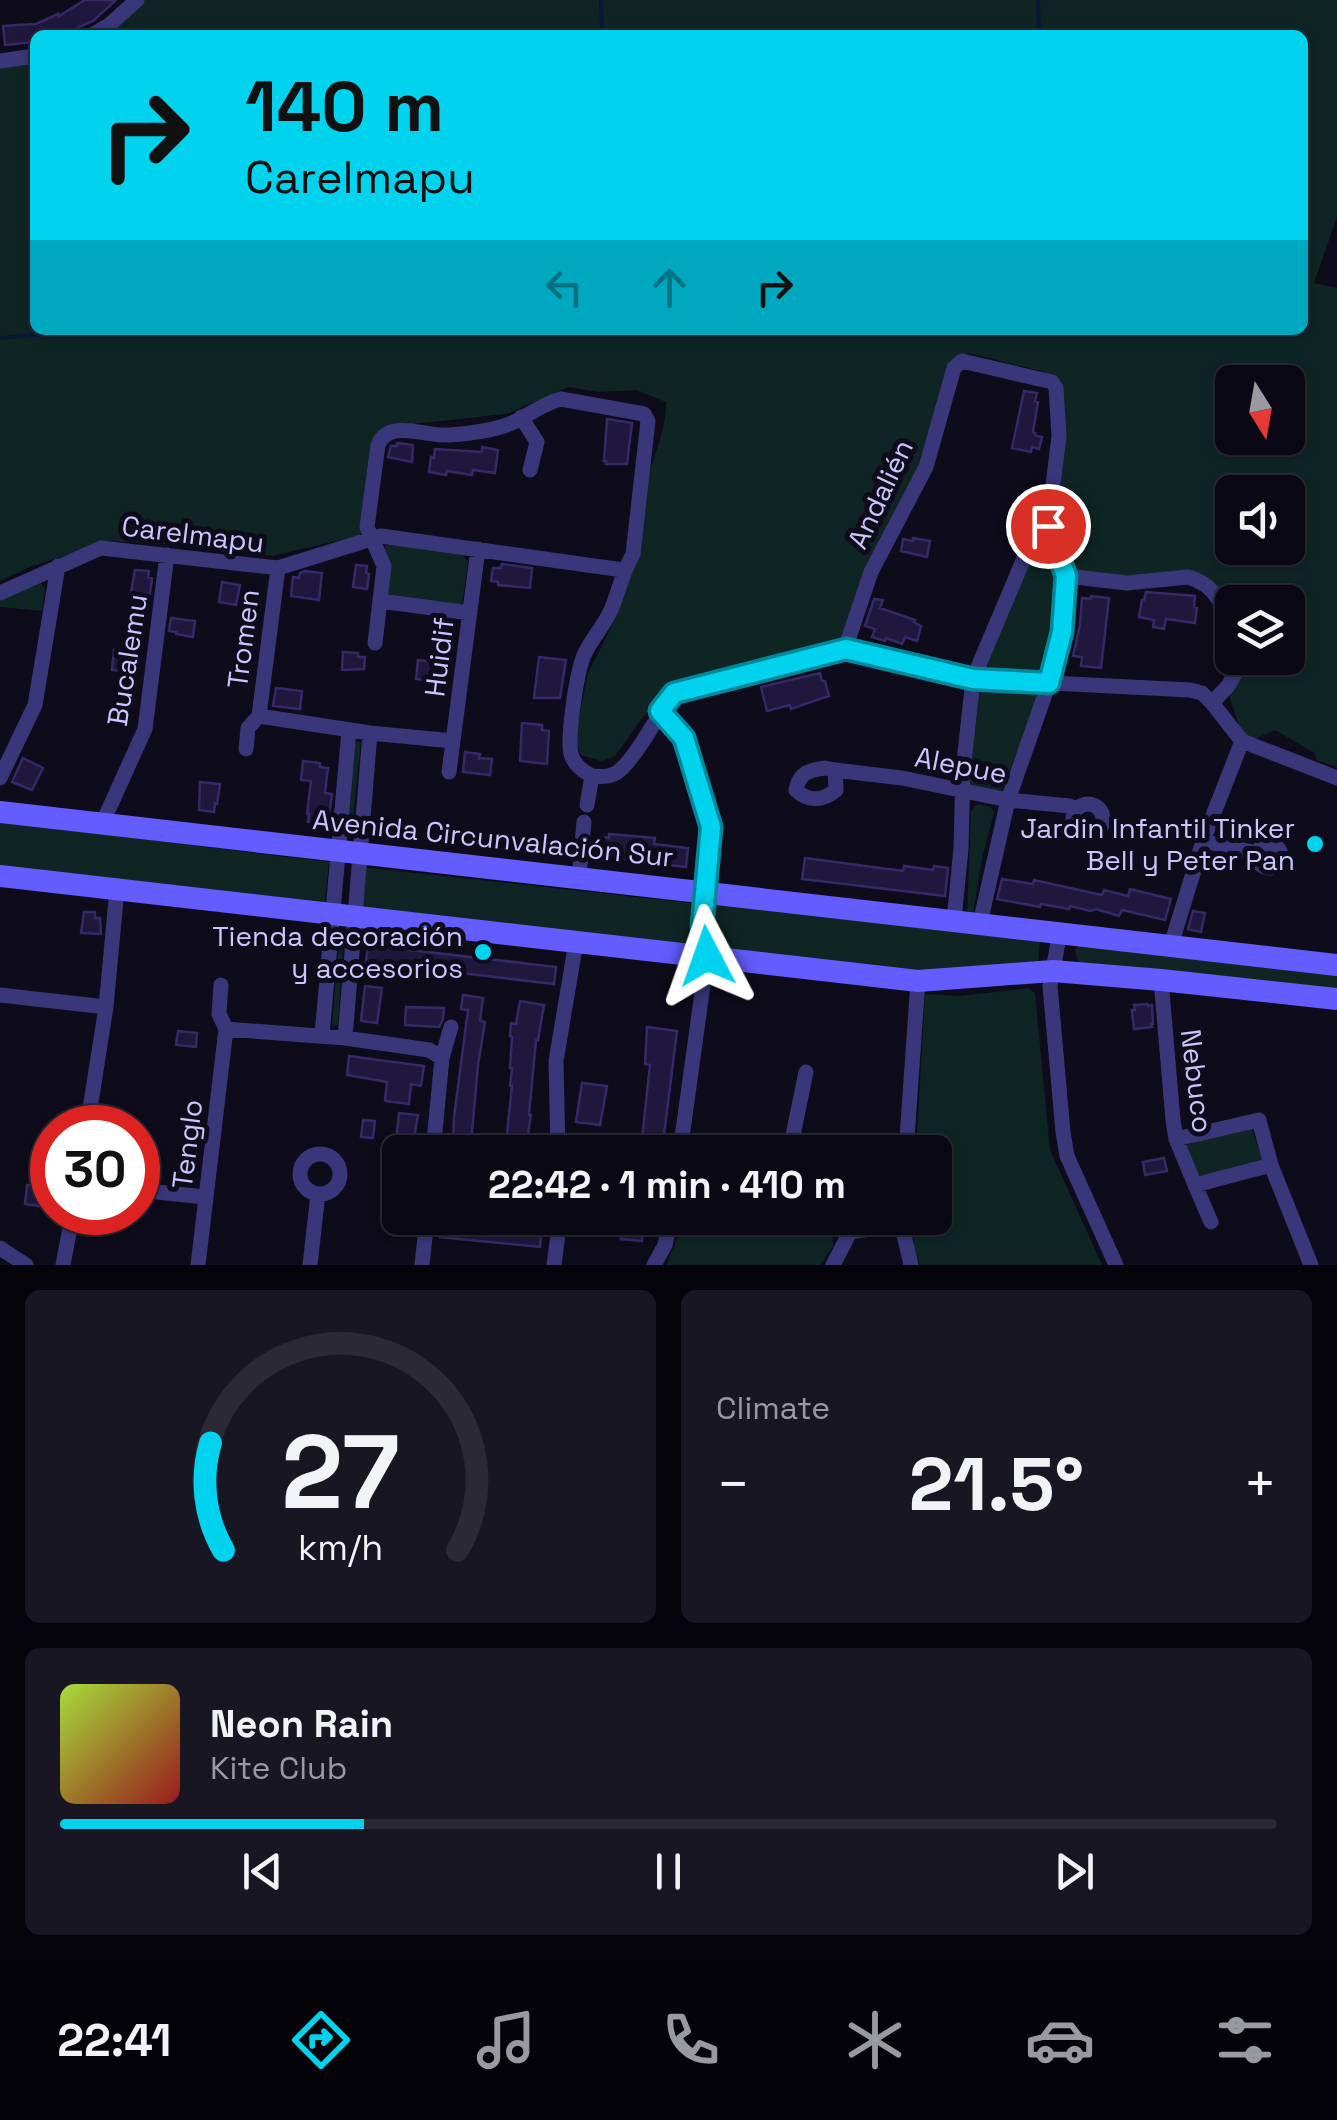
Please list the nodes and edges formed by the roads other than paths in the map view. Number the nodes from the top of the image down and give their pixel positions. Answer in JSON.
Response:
{"nodes":[{"id":1,"x":137,"y":0,"type":"edge"},
{"id":2,"x":100,"y":30,"type":"edge"},
{"id":3,"x":30,"y":57,"type":"edge"},
{"id":4,"x":0,"y":61,"type":"edge"},
{"id":5,"x":521,"y":417,"type":"junction"},
{"id":6,"x":530,"y":470,"type":"dead end"},
{"id":7,"x":1048,"y":526,"type":"junction"},
{"id":8,"x":371,"y":539,"type":"junction"},
{"id":9,"x":478,"y":549,"type":"junction"},
{"id":10,"x":168,"y":556,"type":"junction"},
{"id":11,"x":58,"y":566,"type":"junction"},
{"id":12,"x":278,"y":568,"type":"junction"},
{"id":13,"x":623,"y":570,"type":"junction"},
{"id":14,"x":1066,"y":576,"type":"junction"},
{"id":15,"x":0,"y":593,"type":"edge"},
{"id":16,"x":1215,"y":593,"type":"edge"},
{"id":17,"x":380,"y":600,"type":"junction"},
{"id":18,"x":470,"y":613,"type":"junction"},
{"id":19,"x":375,"y":643,"type":"dead end"},
{"id":20,"x":846,"y":649,"type":"junction"},
{"id":21,"x":1235,"y":675,"type":"edge"},
{"id":22,"x":973,"y":679,"type":"junction"},
{"id":23,"x":1049,"y":683,"type":"junction"},
{"id":24,"x":1212,"y":703,"type":"junction"},
{"id":25,"x":660,"y":711,"type":"junction"},
{"id":26,"x":259,"y":716,"type":"junction"},
{"id":27,"x":349,"y":730,"type":"junction"},
{"id":28,"x":370,"y":732,"type":"junction"},
{"id":29,"x":453,"y":741,"type":"junction"},
{"id":30,"x":1242,"y":741,"type":"junction"},
{"id":31,"x":246,"y":749,"type":"dead end"},
{"id":32,"x":836,"y":770,"type":"dead end"},
{"id":33,"x":449,"y":772,"type":"dead end"},
{"id":34,"x":592,"y":776,"type":"junction"},
{"id":35,"x":0,"y":778,"type":"edge"},
{"id":36,"x":1337,"y":778,"type":"edge"},
{"id":37,"x":962,"y":792,"type":"junction"},
{"id":38,"x":1008,"y":800,"type":"junction"},
{"id":39,"x":587,"y":804,"type":"dead end"},
{"id":40,"x":1076,"y":810,"type":"dead end"},
{"id":41,"x":0,"y":812,"type":"edge"},
{"id":42,"x":584,"y":822,"type":"dead end"},
{"id":43,"x":102,"y":824,"type":"junction"},
{"id":44,"x":1203,"y":841,"type":"junction"},
{"id":45,"x":349,"y":852,"type":"junction"},
{"id":46,"x":1257,"y":854,"type":"dead end"},
{"id":47,"x":0,"y":876,"type":"edge"},
{"id":48,"x":578,"y":878,"type":"junction"},
{"id":49,"x":117,"y":889,"type":"junction"},
{"id":50,"x":705,"y":892,"type":"junction"},
{"id":51,"x":344,"y":916,"type":"junction"},
{"id":52,"x":954,"y":920,"type":"junction"},
{"id":53,"x":980,"y":923,"type":"junction"},
{"id":54,"x":1060,"y":932,"type":"junction"},
{"id":55,"x":576,"y":942,"type":"junction"},
{"id":56,"x":1172,"y":945,"type":"junction"},
{"id":57,"x":707,"y":956,"type":"junction"},
{"id":58,"x":1337,"y":966,"type":"edge"},
{"id":59,"x":1053,"y":971,"type":"junction"},
{"id":60,"x":1161,"y":980,"type":"junction"},
{"id":61,"x":918,"y":981,"type":"junction"},
{"id":62,"x":327,"y":984,"type":"junction"},
{"id":63,"x":221,"y":985,"type":"dead end"},
{"id":64,"x":349,"y":986,"type":"junction"},
{"id":65,"x":0,"y":995,"type":"edge"},
{"id":66,"x":1337,"y":999,"type":"edge"},
{"id":67,"x":106,"y":1007,"type":"junction"},
{"id":68,"x":451,"y":1027,"type":"dead end"},
{"id":69,"x":226,"y":1029,"type":"junction"},
{"id":70,"x":322,"y":1036,"type":"junction"},
{"id":71,"x":345,"y":1038,"type":"junction"},
{"id":72,"x":442,"y":1058,"type":"junction"},
{"id":73,"x":806,"y":1072,"type":"dead end"},
{"id":74,"x":91,"y":1105,"type":"edge"},
{"id":75,"x":435,"y":1135,"type":"edge"},
{"id":76,"x":558,"y":1135,"type":"edge"},
{"id":77,"x":682,"y":1135,"type":"edge"},
{"id":78,"x":795,"y":1135,"type":"edge"},
{"id":79,"x":907,"y":1135,"type":"edge"},
{"id":80,"x":1176,"y":1139,"type":"junction"},
{"id":81,"x":1270,"y":1165,"type":"junction"},
{"id":82,"x":1195,"y":1185,"type":"junction"},
{"id":83,"x":160,"y":1192,"type":"edge"},
{"id":84,"x":318,"y":1194,"type":"dead end"},
{"id":85,"x":205,"y":1197,"type":"junction"},
{"id":86,"x":1211,"y":1222,"type":"dead end"},
{"id":87,"x":69,"y":1235,"type":"edge"},
{"id":88,"x":425,"y":1235,"type":"edge"},
{"id":89,"x":558,"y":1235,"type":"edge"},
{"id":90,"x":667,"y":1235,"type":"edge"},
{"id":91,"x":848,"y":1235,"type":"edge"},
{"id":92,"x":904,"y":1235,"type":"edge"},
{"id":93,"x":0,"y":1248,"type":"edge"},
{"id":94,"x":26,"y":1265,"type":"edge"},
{"id":95,"x":63,"y":1265,"type":"edge"},
{"id":96,"x":198,"y":1265,"type":"edge"},
{"id":97,"x":310,"y":1265,"type":"edge"},
{"id":98,"x":422,"y":1265,"type":"edge"},
{"id":99,"x":554,"y":1265,"type":"edge"},
{"id":100,"x":654,"y":1265,"type":"edge"},
{"id":101,"x":832,"y":1265,"type":"edge"},
{"id":102,"x":911,"y":1265,"type":"edge"},
{"id":103,"x":1116,"y":1265,"type":"edge"},
{"id":104,"x":1312,"y":1265,"type":"edge"}],
"edges":[{"from":1,"to":2,"type":"street"},
{"from":3,"to":4,"type":"street"},
{"from":5,"to":6,"type":"street"},
{"from":5,"to":8,"type":"street"},
{"from":5,"to":13,"type":"street"},
{"from":7,"to":14,"type":"street","name":"Andalién"},
{"from":7,"to":20,"type":"street","name":"Andalién"},
{"from":7,"to":22,"type":"street","name":"Andalién"},
{"from":8,"to":9,"type":"street","name":"Carelmapu"},
{"from":8,"to":12,"type":"street","name":"Carelmapu"},
{"from":8,"to":17,"type":"street"},
{"from":9,"to":13,"type":"street","name":"Carelmapu"},
{"from":9,"to":18,"type":"street","name":"Huidif"},
{"from":10,"to":11,"type":"street","name":"Carelmapu"},
{"from":10,"to":12,"type":"street","name":"Carelmapu"},
{"from":10,"to":43,"type":"street","name":"Bucalemu"},
{"from":11,"to":15,"type":"street","name":"Carelmapu"},
{"from":11,"to":35,"type":"street"},
{"from":12,"to":26,"type":"street","name":"Tromen"},
{"from":13,"to":34,"type":"street"},
{"from":14,"to":16,"type":"street"},
{"from":14,"to":23,"type":"street","name":"Andalién"},
{"from":17,"to":18,"type":"street"},
{"from":17,"to":19,"type":"street"},
{"from":18,"to":29,"type":"street","name":"Huidif"},
{"from":20,"to":22,"type":"street"},
{"from":20,"to":25,"type":"street"},
{"from":21,"to":24,"type":"street"},
{"from":22,"to":23,"type":"street"},
{"from":22,"to":37,"type":"street","name":"Andalién"},
{"from":23,"to":24,"type":"street"},
{"from":23,"to":38,"type":"street","name":"Andalién"},
{"from":24,"to":30,"type":"street"},
{"from":25,"to":34,"type":"street"},
{"from":25,"to":50,"type":"street"},
{"from":26,"to":27,"type":"street","name":"Tromen"},
{"from":26,"to":31,"type":"street","name":"Tromen"},
{"from":27,"to":28,"type":"street","name":"Tromen"},
{"from":27,"to":45,"type":"street"},
{"from":28,"to":29,"type":"street","name":"Tromen"},
{"from":28,"to":45,"type":"street"},
{"from":29,"to":33,"type":"street","name":"Huidif"},
{"from":30,"to":36,"type":"street"},
{"from":30,"to":44,"type":"street"},
{"from":32,"to":37,"type":"street","name":"Alepue"},
{"from":34,"to":39,"type":"street"},
{"from":37,"to":38,"type":"street","name":"Alepue"},
{"from":37,"to":52,"type":"street","name":"Andalién"},
{"from":38,"to":40,"type":"street","name":"Alepue"},
{"from":38,"to":53,"type":"street","name":"Andalién"},
{"from":41,"to":43,"type":"main road","name":"Avenida Circunvalación Sur"},
{"from":42,"to":48,"type":"street"},
{"from":43,"to":45,"type":"main road","name":"Avenida Circunvalación Sur"},
{"from":44,"to":46,"type":"street"},
{"from":44,"to":56,"type":"street"},
{"from":45,"to":48,"type":"main road","name":"Avenida Circunvalación Sur"},
{"from":45,"to":51,"type":"street"},
{"from":47,"to":49,"type":"main road"},
{"from":48,"to":50,"type":"main road","name":"Avenida Circunvalación Sur"},
{"from":49,"to":51,"type":"main road"},
{"from":49,"to":67,"type":"street"},
{"from":50,"to":52,"type":"main road","name":"Avenida Circunvalación Sur"},
{"from":50,"to":57,"type":"street"},
{"from":51,"to":55,"type":"main road"},
{"from":51,"to":62,"type":"street"},
{"from":51,"to":64,"type":"street"},
{"from":52,"to":53,"type":"main road","name":"Avenida Circunvalación Sur"},
{"from":53,"to":54,"type":"main road","name":"Avenida Circunvalación Sur"},
{"from":54,"to":56,"type":"main road","name":"Avenida Circunvalación Sur"},
{"from":54,"to":59,"type":"street"},
{"from":55,"to":57,"type":"main road"},
{"from":55,"to":76,"type":"street"},
{"from":56,"to":58,"type":"main road","name":"Avenida Circunvalación Sur"},
{"from":57,"to":61,"type":"main road"},
{"from":57,"to":77,"type":"street"},
{"from":59,"to":60,"type":"main road"},
{"from":59,"to":61,"type":"main road"},
{"from":59,"to":103,"type":"street"},
{"from":60,"to":66,"type":"main road"},
{"from":60,"to":80,"type":"street","name":"Nebuco"},
{"from":61,"to":79,"type":"street"},
{"from":62,"to":64,"type":"street"},
{"from":62,"to":70,"type":"street"},
{"from":63,"to":69,"type":"street","name":"Tenglo"},
{"from":64,"to":71,"type":"street"},
{"from":65,"to":67,"type":"street"},
{"from":67,"to":74,"type":"street"},
{"from":68,"to":72,"type":"street"},
{"from":69,"to":70,"type":"street"},
{"from":69,"to":85,"type":"street","name":"Tenglo"},
{"from":70,"to":71,"type":"street"},
{"from":71,"to":72,"type":"street"},
{"from":72,"to":75,"type":"street"},
{"from":73,"to":78,"type":"street"},
{"from":80,"to":81,"type":"street"},
{"from":80,"to":82,"type":"street","name":"Nebuco"},
{"from":81,"to":82,"type":"street"},
{"from":81,"to":104,"type":"street"},
{"from":82,"to":86,"type":"street","name":"Nebuco"},
{"from":83,"to":85,"type":"street"},
{"from":84,"to":97,"type":"street"},
{"from":85,"to":96,"type":"street","name":"Tenglo"},
{"from":87,"to":95,"type":"street"},
{"from":88,"to":98,"type":"street"},
{"from":89,"to":99,"type":"street"},
{"from":90,"to":100,"type":"street"},
{"from":91,"to":101,"type":"street"},
{"from":92,"to":102,"type":"street"},
{"from":93,"to":94,"type":"street"}]}
